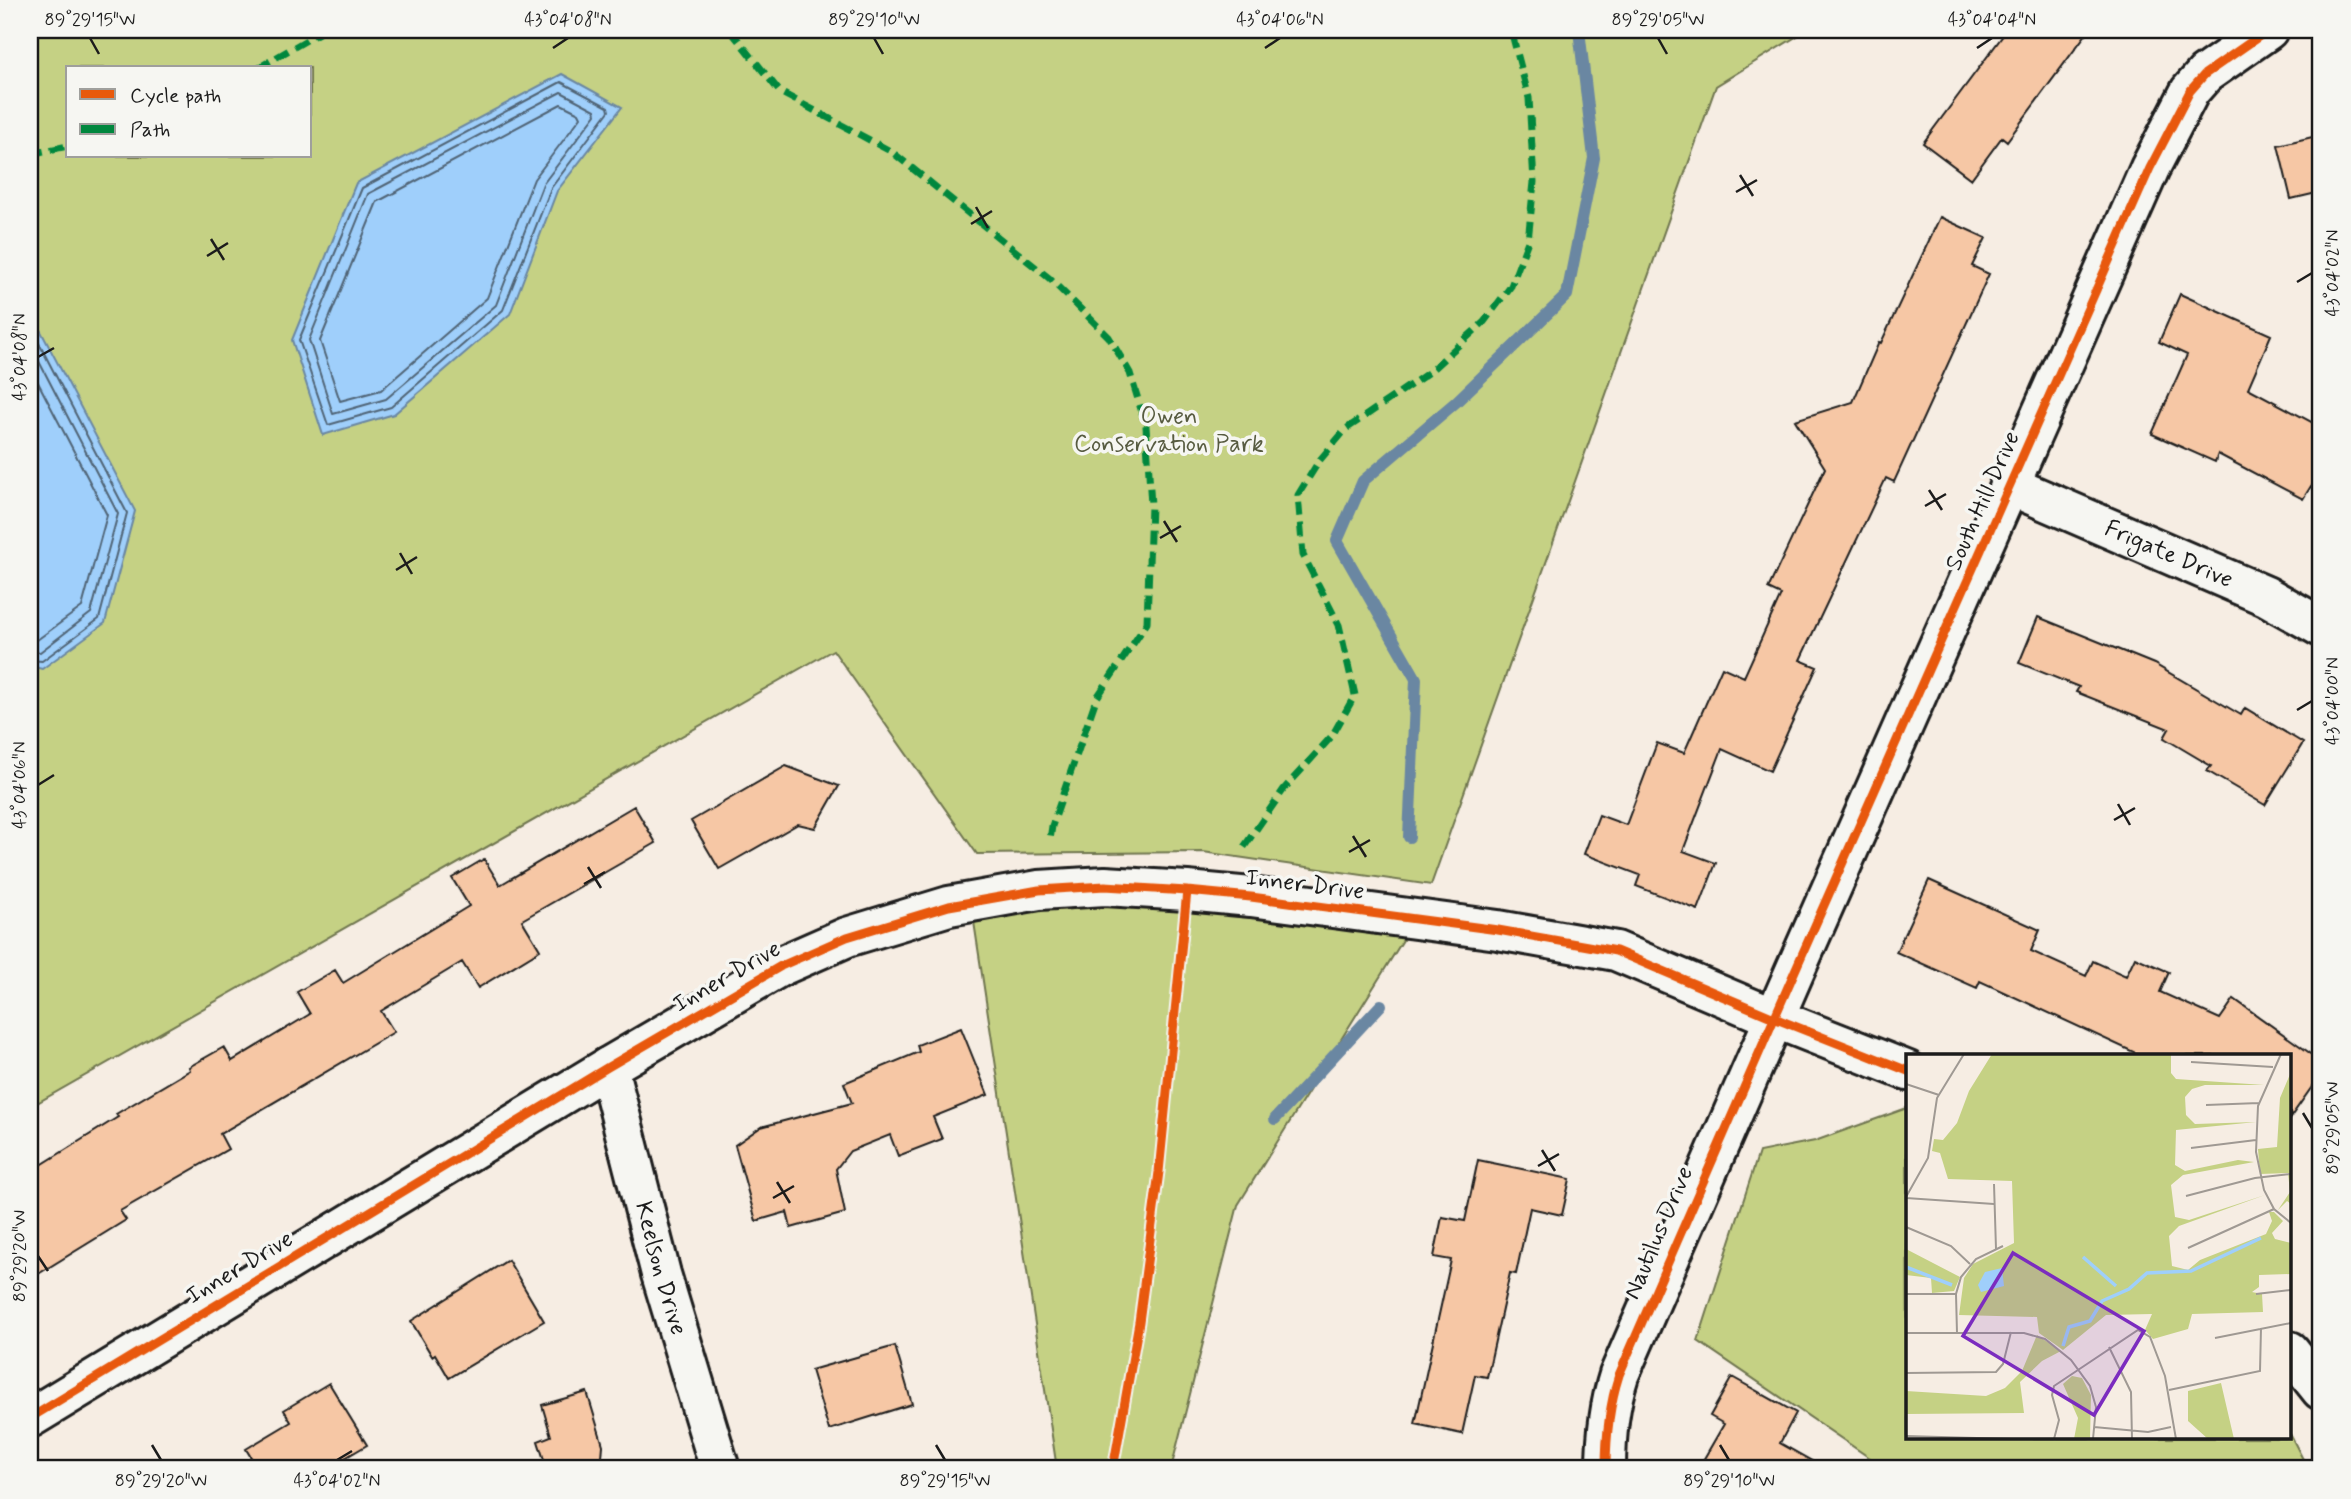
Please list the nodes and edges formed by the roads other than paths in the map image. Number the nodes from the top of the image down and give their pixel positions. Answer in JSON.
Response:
{"nodes":[{"id":1,"x":2267,"y":30,"type":"edge"},
{"id":2,"x":2011,"y":486,"type":"junction"},
{"id":3,"x":2321,"y":627,"type":"edge"},
{"id":4,"x":1774,"y":1018,"type":"junction"},
{"id":5,"x":608,"y":1068,"type":"junction"},
{"id":6,"x":1906,"y":1070,"type":"edge"},
{"id":7,"x":2292,"y":1354,"type":"edge"},
{"id":8,"x":2321,"y":1390,"type":"edge"},
{"id":9,"x":30,"y":1418,"type":"edge"},
{"id":10,"x":720,"y":1469,"type":"edge"},
{"id":11,"x":1605,"y":1469,"type":"edge"}],
"edges":[{"from":1,"to":2,"type":"street","name":"South Hill Drive"},
{"from":2,"to":3,"type":"street","name":"Frigate Drive"},
{"from":2,"to":4,"type":"street","name":"South Hill Drive"},
{"from":4,"to":5,"type":"street","name":"Inner Drive"},
{"from":4,"to":6,"type":"street","name":"Inner Drive"},
{"from":4,"to":11,"type":"street","name":"Nautilus Drive"},
{"from":5,"to":9,"type":"street","name":"Inner Drive"},
{"from":5,"to":10,"type":"street","name":"Keelson Drive"},
{"from":7,"to":8,"type":"street"}]}
